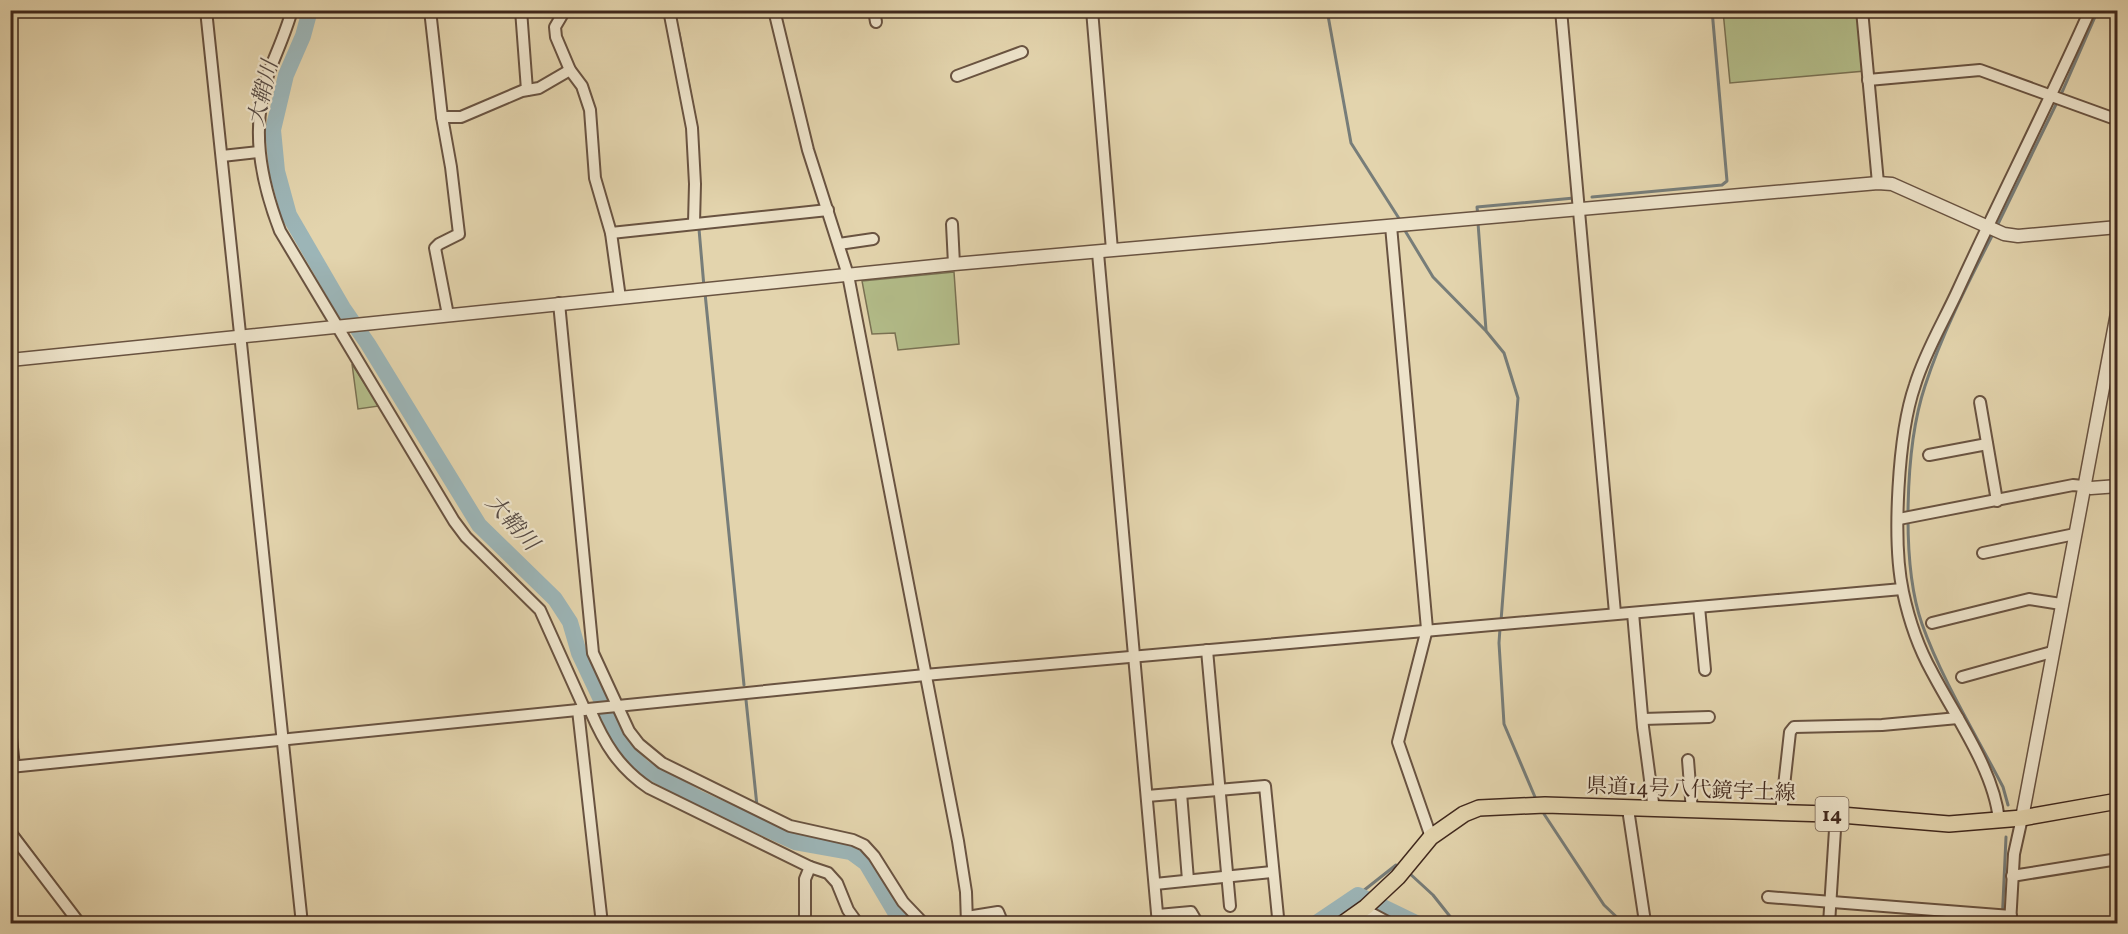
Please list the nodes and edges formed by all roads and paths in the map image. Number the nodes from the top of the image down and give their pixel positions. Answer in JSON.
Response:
{"nodes":[{"id":1,"x":206,"y":10,"type":"edge"},
{"id":2,"x":292,"y":10,"type":"edge"},
{"id":3,"x":430,"y":10,"type":"edge"},
{"id":4,"x":521,"y":10,"type":"edge"},
{"id":5,"x":565,"y":10,"type":"edge"},
{"id":6,"x":669,"y":10,"type":"edge"},
{"id":7,"x":774,"y":10,"type":"edge"},
{"id":8,"x":874,"y":10,"type":"edge"},
{"id":9,"x":1092,"y":10,"type":"edge"},
{"id":10,"x":1561,"y":10,"type":"edge"},
{"id":11,"x":1862,"y":10,"type":"edge"},
{"id":12,"x":2090,"y":10,"type":"edge"},
{"id":13,"x":876,"y":22,"type":"dead end"},
{"id":14,"x":1022,"y":52,"type":"dead end"},
{"id":15,"x":570,"y":70,"type":"junction"},
{"id":16,"x":957,"y":75,"type":"dead end"},
{"id":17,"x":1868,"y":80,"type":"junction"},
{"id":18,"x":527,"y":90,"type":"junction"},
{"id":19,"x":2052,"y":98,"type":"junction"},
{"id":20,"x":442,"y":117,"type":"junction"},
{"id":21,"x":2118,"y":120,"type":"edge"},
{"id":22,"x":258,"y":152,"type":"junction"},
{"id":23,"x":222,"y":156,"type":"junction"},
{"id":24,"x":1878,"y":183,"type":"junction"},
{"id":25,"x":1579,"y":209,"type":"junction"},
{"id":26,"x":828,"y":210,"type":"junction"},
{"id":27,"x":694,"y":223,"type":"junction"},
{"id":28,"x":952,"y":224,"type":"dead end"},
{"id":29,"x":1393,"y":226,"type":"junction"},
{"id":30,"x":2118,"y":226,"type":"edge"},
{"id":31,"x":1994,"y":229,"type":"junction"},
{"id":32,"x":612,"y":233,"type":"junction"},
{"id":33,"x":873,"y":239,"type":"dead end"},
{"id":34,"x":839,"y":244,"type":"junction"},
{"id":35,"x":1112,"y":250,"type":"junction"},
{"id":36,"x":1098,"y":253,"type":"junction"},
{"id":37,"x":954,"y":264,"type":"junction"},
{"id":38,"x":848,"y":275,"type":"junction"},
{"id":39,"x":620,"y":298,"type":"junction"},
{"id":40,"x":559,"y":303,"type":"junction"},
{"id":41,"x":2118,"y":308,"type":"edge"},
{"id":42,"x":448,"y":315,"type":"junction"},
{"id":43,"x":341,"y":325,"type":"junction"},
{"id":44,"x":239,"y":337,"type":"junction"},
{"id":45,"x":10,"y":360,"type":"edge"},
{"id":46,"x":1980,"y":402,"type":"dead end"},
{"id":47,"x":1988,"y":444,"type":"junction"},
{"id":48,"x":1929,"y":456,"type":"dead end"},
{"id":49,"x":2083,"y":486,"type":"junction"},
{"id":50,"x":2118,"y":486,"type":"edge"},
{"id":51,"x":1997,"y":501,"type":"junction"},
{"id":52,"x":1903,"y":518,"type":"junction"},
{"id":53,"x":2075,"y":534,"type":"junction"},
{"id":54,"x":1983,"y":553,"type":"dead end"},
{"id":55,"x":1902,"y":589,"type":"junction"},
{"id":56,"x":2061,"y":604,"type":"junction"},
{"id":57,"x":1699,"y":607,"type":"junction"},
{"id":58,"x":1615,"y":613,"type":"junction"},
{"id":59,"x":1633,"y":613,"type":"junction"},
{"id":60,"x":1932,"y":623,"type":"dead end"},
{"id":61,"x":1428,"y":629,"type":"junction"},
{"id":62,"x":1207,"y":650,"type":"junction"},
{"id":63,"x":2052,"y":652,"type":"junction"},
{"id":64,"x":1134,"y":656,"type":"junction"},
{"id":65,"x":1705,"y":670,"type":"dead end"},
{"id":66,"x":925,"y":675,"type":"junction"},
{"id":67,"x":1962,"y":677,"type":"dead end"},
{"id":68,"x":616,"y":706,"type":"junction"},
{"id":69,"x":587,"y":710,"type":"junction"},
{"id":70,"x":1709,"y":717,"type":"dead end"},
{"id":71,"x":1958,"y":718,"type":"junction"},
{"id":72,"x":1643,"y":719,"type":"junction"},
{"id":73,"x":10,"y":728,"type":"edge"},
{"id":74,"x":285,"y":739,"type":"junction"},
{"id":75,"x":1688,"y":760,"type":"dead end"},
{"id":76,"x":12,"y":767,"type":"edge"},
{"id":77,"x":1219,"y":790,"type":"junction"},
{"id":78,"x":1181,"y":793,"type":"junction"},
{"id":79,"x":1147,"y":796,"type":"junction"},
{"id":80,"x":2118,"y":801,"type":"edge"},
{"id":81,"x":1629,"y":809,"type":"junction"},
{"id":82,"x":1654,"y":810,"type":"junction"},
{"id":83,"x":1692,"y":811,"type":"junction"},
{"id":84,"x":1781,"y":813,"type":"junction"},
{"id":85,"x":1836,"y":814,"type":"junction"},
{"id":86,"x":2022,"y":818,"type":"junction"},
{"id":87,"x":1998,"y":820,"type":"junction"},
{"id":88,"x":10,"y":832,"type":"edge"},
{"id":89,"x":1431,"y":837,"type":"junction"},
{"id":90,"x":2118,"y":859,"type":"edge"},
{"id":91,"x":810,"y":867,"type":"junction"},
{"id":92,"x":1272,"y":872,"type":"junction"},
{"id":93,"x":2012,"y":876,"type":"junction"},
{"id":94,"x":1227,"y":877,"type":"junction"},
{"id":95,"x":1188,"y":880,"type":"junction"},
{"id":96,"x":1155,"y":884,"type":"junction"},
{"id":97,"x":1768,"y":897,"type":"dead end"},
{"id":98,"x":1830,"y":901,"type":"junction"},
{"id":99,"x":1230,"y":906,"type":"dead end"},
{"id":100,"x":2118,"y":907,"type":"edge"},
{"id":101,"x":1365,"y":908,"type":"junction"},
{"id":102,"x":1278,"y":917,"type":"dead end"},
{"id":103,"x":2009,"y":918,"type":"edge"},
{"id":104,"x":1158,"y":919,"type":"edge"},
{"id":105,"x":967,"y":920,"type":"edge"},
{"id":106,"x":1349,"y":922,"type":"edge"},
{"id":107,"x":1645,"y":922,"type":"edge"},
{"id":108,"x":80,"y":924,"type":"edge"},
{"id":109,"x":302,"y":924,"type":"edge"},
{"id":110,"x":602,"y":924,"type":"edge"},
{"id":111,"x":805,"y":924,"type":"edge"},
{"id":112,"x":858,"y":924,"type":"edge"},
{"id":113,"x":924,"y":924,"type":"edge"},
{"id":114,"x":1003,"y":924,"type":"edge"},
{"id":115,"x":1198,"y":924,"type":"edge"},
{"id":116,"x":1390,"y":924,"type":"edge"},
{"id":117,"x":1829,"y":924,"type":"edge"},
{"id":118,"x":2117,"y":924,"type":"edge"}],
"edges":[{"from":1,"to":23,"type":"street"},
{"from":2,"to":22,"type":"street"},
{"from":3,"to":20,"type":"street"},
{"from":4,"to":18,"type":"street"},
{"from":5,"to":15,"type":"street"},
{"from":6,"to":27,"type":"street"},
{"from":7,"to":26,"type":"street"},
{"from":8,"to":13,"type":"street"},
{"from":9,"to":35,"type":"street"},
{"from":10,"to":25,"type":"street"},
{"from":11,"to":17,"type":"street"},
{"from":12,"to":19,"type":"street"},
{"from":14,"to":16,"type":"street"},
{"from":15,"to":18,"type":"street"},
{"from":15,"to":32,"type":"street"},
{"from":17,"to":19,"type":"street"},
{"from":17,"to":24,"type":"street"},
{"from":18,"to":20,"type":"street"},
{"from":19,"to":21,"type":"street"},
{"from":19,"to":31,"type":"street"},
{"from":20,"to":42,"type":"street"},
{"from":22,"to":23,"type":"street"},
{"from":22,"to":43,"type":"street"},
{"from":23,"to":44,"type":"street"},
{"from":24,"to":25,"type":"street"},
{"from":24,"to":31,"type":"street"},
{"from":25,"to":29,"type":"street"},
{"from":25,"to":58,"type":"street"},
{"from":26,"to":27,"type":"street"},
{"from":26,"to":34,"type":"street"},
{"from":27,"to":32,"type":"street"},
{"from":28,"to":37,"type":"street"},
{"from":29,"to":35,"type":"street"},
{"from":29,"to":61,"type":"street"},
{"from":30,"to":31,"type":"street"},
{"from":31,"to":52,"type":"street"},
{"from":32,"to":39,"type":"street"},
{"from":33,"to":34,"type":"street"},
{"from":34,"to":38,"type":"street"},
{"from":35,"to":36,"type":"street"},
{"from":36,"to":37,"type":"street"},
{"from":36,"to":64,"type":"street"},
{"from":37,"to":38,"type":"street"},
{"from":38,"to":39,"type":"street"},
{"from":38,"to":66,"type":"street"},
{"from":39,"to":40,"type":"street"},
{"from":40,"to":42,"type":"street"},
{"from":40,"to":68,"type":"street"},
{"from":41,"to":49,"type":"street"},
{"from":42,"to":43,"type":"street"},
{"from":43,"to":44,"type":"street"},
{"from":43,"to":69,"type":"street"},
{"from":44,"to":45,"type":"street"},
{"from":44,"to":74,"type":"street"},
{"from":46,"to":47,"type":"street"},
{"from":47,"to":48,"type":"street"},
{"from":47,"to":51,"type":"street"},
{"from":49,"to":50,"type":"street"},
{"from":49,"to":51,"type":"street"},
{"from":49,"to":53,"type":"street"},
{"from":51,"to":52,"type":"street"},
{"from":52,"to":55,"type":"street"},
{"from":53,"to":54,"type":"street"},
{"from":53,"to":56,"type":"street"},
{"from":55,"to":57,"type":"street"},
{"from":55,"to":71,"type":"street"},
{"from":56,"to":60,"type":"street"},
{"from":56,"to":63,"type":"street"},
{"from":57,"to":59,"type":"street"},
{"from":57,"to":65,"type":"street"},
{"from":58,"to":59,"type":"street"},
{"from":58,"to":61,"type":"street"},
{"from":59,"to":72,"type":"street"},
{"from":61,"to":62,"type":"street"},
{"from":61,"to":89,"type":"street"},
{"from":62,"to":64,"type":"street"},
{"from":62,"to":77,"type":"street"},
{"from":63,"to":67,"type":"street"},
{"from":63,"to":86,"type":"street"},
{"from":64,"to":66,"type":"street"},
{"from":64,"to":79,"type":"street"},
{"from":66,"to":68,"type":"street"},
{"from":66,"to":105,"type":"street"},
{"from":68,"to":69,"type":"street"},
{"from":68,"to":113,"type":"street"},
{"from":69,"to":74,"type":"street"},
{"from":69,"to":91,"type":"street"},
{"from":69,"to":110,"type":"street"},
{"from":70,"to":72,"type":"street"},
{"from":71,"to":84,"type":"street"},
{"from":71,"to":87,"type":"street"},
{"from":72,"to":82,"type":"street"},
{"from":73,"to":76,"type":"street"},
{"from":74,"to":76,"type":"street"},
{"from":74,"to":109,"type":"street"},
{"from":75,"to":83,"type":"street"},
{"from":77,"to":78,"type":"street"},
{"from":77,"to":92,"type":"street"},
{"from":77,"to":94,"type":"street"},
{"from":78,"to":79,"type":"street"},
{"from":78,"to":95,"type":"street"},
{"from":79,"to":96,"type":"street"},
{"from":80,"to":86,"type":"main road","name":"県道14号八代鏡宇土線","number":"14"},
{"from":81,"to":82,"type":"main road","name":"県道14号八代鏡宇土線","number":"14"},
{"from":81,"to":89,"type":"main road","name":"県道14号八代鏡宇土線","number":"14"},
{"from":81,"to":107,"type":"street"},
{"from":82,"to":83,"type":"main road","name":"県道14号八代鏡宇土線","number":"14"},
{"from":83,"to":84,"type":"main road","name":"県道14号八代鏡宇土線","number":"14"},
{"from":84,"to":85,"type":"main road","name":"県道14号八代鏡宇土線","number":"14"},
{"from":85,"to":87,"type":"main road","name":"県道14号八代鏡宇土線","number":"14"},
{"from":85,"to":98,"type":"street"},
{"from":86,"to":87,"type":"main road","name":"県道14号八代鏡宇土線","number":"14"},
{"from":86,"to":93,"type":"street"},
{"from":88,"to":108,"type":"street"},
{"from":89,"to":101,"type":"main road","name":"県道14号八代鏡宇土線","number":"14"},
{"from":90,"to":93,"type":"street"},
{"from":91,"to":111,"type":"street"},
{"from":91,"to":112,"type":"street"},
{"from":92,"to":94,"type":"street"},
{"from":92,"to":102,"type":"street"},
{"from":93,"to":103,"type":"street"},
{"from":94,"to":95,"type":"street"},
{"from":94,"to":99,"type":"street"},
{"from":95,"to":96,"type":"street"},
{"from":96,"to":104,"type":"street"},
{"from":97,"to":98,"type":"street"},
{"from":98,"to":103,"type":"street"},
{"from":98,"to":117,"type":"street"},
{"from":100,"to":118,"type":"street"},
{"from":101,"to":106,"type":"main road","name":"県道14号八代鏡宇土線","number":"14"},
{"from":101,"to":116,"type":"street"},
{"from":104,"to":115,"type":"street"},
{"from":105,"to":114,"type":"street"}]}
